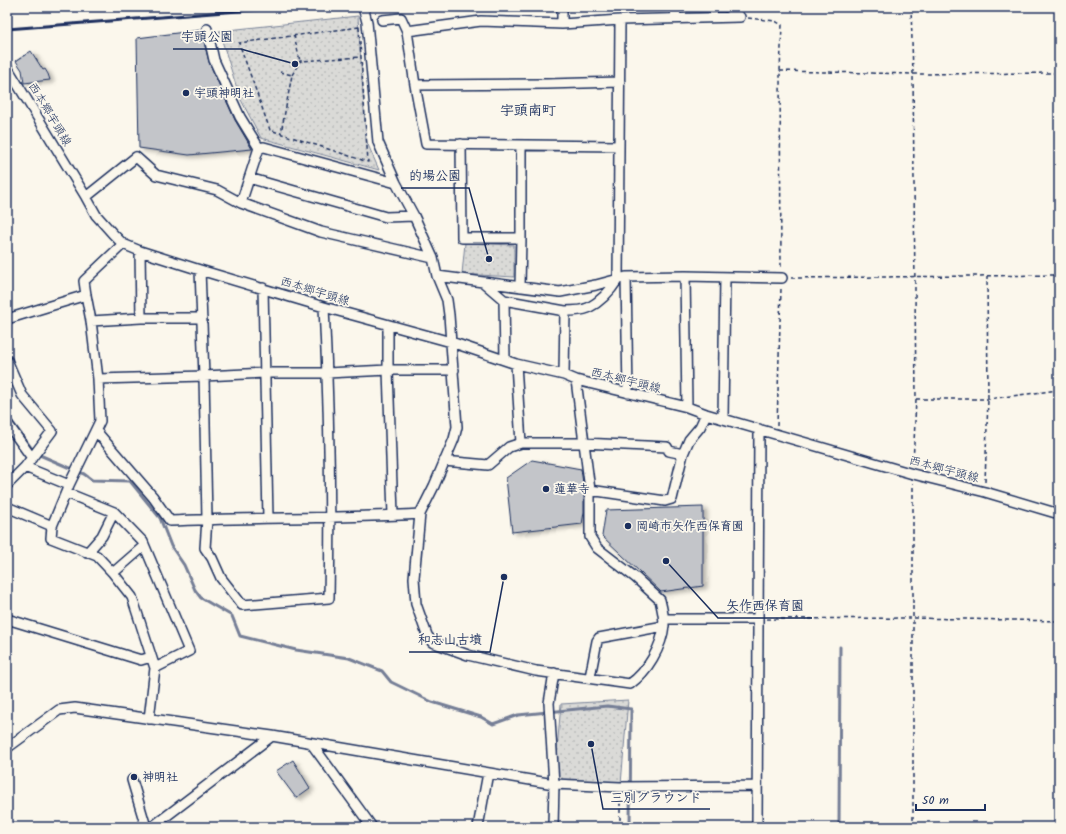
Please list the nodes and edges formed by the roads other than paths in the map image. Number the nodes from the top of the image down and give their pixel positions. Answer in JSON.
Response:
{"nodes":[{"id":1,"x":363,"y":7,"type":"edge"},
{"id":2,"x":562,"y":7,"type":"edge"},
{"id":3,"x":675,"y":7,"type":"edge"},
{"id":4,"x":728,"y":7,"type":"edge"},
{"id":5,"x":676,"y":18,"type":"junction"},
{"id":6,"x":382,"y":20,"type":"dead end"},
{"id":7,"x":620,"y":20,"type":"junction"},
{"id":8,"x":562,"y":24,"type":"junction"},
{"id":9,"x":207,"y":29,"type":"dead end"},
{"id":10,"x":407,"y":31,"type":"junction"},
{"id":11,"x":7,"y":67,"type":"edge"},
{"id":12,"x":620,"y":82,"type":"junction"},
{"id":13,"x":414,"y":85,"type":"junction"},
{"id":14,"x":461,"y":144,"type":"junction"},
{"id":15,"x":521,"y":145,"type":"junction"},
{"id":16,"x":619,"y":146,"type":"junction"},
{"id":17,"x":259,"y":148,"type":"junction"},
{"id":18,"x":249,"y":178,"type":"junction"},
{"id":19,"x":396,"y":183,"type":"junction"},
{"id":20,"x":86,"y":197,"type":"junction"},
{"id":21,"x":241,"y":203,"type":"junction"},
{"id":22,"x":414,"y":216,"type":"junction"},
{"id":23,"x":521,"y":238,"type":"junction"},
{"id":24,"x":123,"y":244,"type":"junction"},
{"id":25,"x":140,"y":251,"type":"junction"},
{"id":26,"x":433,"y":258,"type":"junction"},
{"id":27,"x":200,"y":270,"type":"junction"},
{"id":28,"x":437,"y":276,"type":"junction"},
{"id":29,"x":686,"y":276,"type":"junction"},
{"id":30,"x":725,"y":277,"type":"junction"},
{"id":31,"x":622,"y":278,"type":"junction"},
{"id":32,"x":782,"y":278,"type":"road end"},
{"id":33,"x":483,"y":282,"type":"junction"},
{"id":34,"x":520,"y":287,"type":"junction"},
{"id":35,"x":263,"y":288,"type":"junction"},
{"id":36,"x":86,"y":295,"type":"junction"},
{"id":37,"x":504,"y":300,"type":"junction"},
{"id":38,"x":324,"y":307,"type":"junction"},
{"id":39,"x":565,"y":311,"type":"junction"},
{"id":40,"x":141,"y":318,"type":"junction"},
{"id":41,"x":202,"y":318,"type":"junction"},
{"id":42,"x":7,"y":319,"type":"edge"},
{"id":43,"x":91,"y":321,"type":"junction"},
{"id":44,"x":388,"y":325,"type":"junction"},
{"id":45,"x":452,"y":342,"type":"junction"},
{"id":46,"x":7,"y":360,"type":"edge"},
{"id":47,"x":505,"y":360,"type":"junction"},
{"id":48,"x":516,"y":364,"type":"junction"},
{"id":49,"x":388,"y":370,"type":"junction"},
{"id":50,"x":454,"y":370,"type":"junction"},
{"id":51,"x":264,"y":373,"type":"junction"},
{"id":52,"x":327,"y":373,"type":"junction"},
{"id":53,"x":564,"y":375,"type":"junction"},
{"id":54,"x":204,"y":376,"type":"junction"},
{"id":55,"x":98,"y":379,"type":"junction"},
{"id":56,"x":576,"y":380,"type":"junction"},
{"id":57,"x":628,"y":393,"type":"junction"},
{"id":58,"x":686,"y":407,"type":"junction"},
{"id":59,"x":706,"y":414,"type":"junction"},
{"id":60,"x":723,"y":418,"type":"junction"},
{"id":61,"x":7,"y":423,"type":"edge"},
{"id":62,"x":759,"y":429,"type":"junction"},
{"id":63,"x":96,"y":431,"type":"junction"},
{"id":64,"x":521,"y":443,"type":"junction"},
{"id":65,"x":583,"y":443,"type":"junction"},
{"id":66,"x":683,"y":454,"type":"junction"},
{"id":67,"x":32,"y":458,"type":"junction"},
{"id":68,"x":444,"y":461,"type":"junction"},
{"id":69,"x":25,"y":467,"type":"junction"},
{"id":70,"x":7,"y":485,"type":"edge"},
{"id":71,"x":68,"y":489,"type":"junction"},
{"id":72,"x":590,"y":490,"type":"junction"},
{"id":73,"x":7,"y":506,"type":"edge"},
{"id":74,"x":114,"y":512,"type":"junction"},
{"id":75,"x":420,"y":514,"type":"junction"},
{"id":76,"x":1059,"y":514,"type":"edge"},
{"id":77,"x":393,"y":515,"type":"junction"},
{"id":78,"x":330,"y":517,"type":"junction"},
{"id":79,"x":268,"y":518,"type":"junction"},
{"id":80,"x":207,"y":519,"type":"junction"},
{"id":81,"x":52,"y":526,"type":"junction"},
{"id":82,"x":144,"y":546,"type":"junction"},
{"id":83,"x":87,"y":553,"type":"junction"},
{"id":84,"x":113,"y":573,"type":"junction"},
{"id":85,"x":7,"y":619,"type":"edge"},
{"id":86,"x":758,"y":619,"type":"junction"},
{"id":87,"x":664,"y":623,"type":"junction"},
{"id":88,"x":151,"y":657,"type":"junction"},
{"id":89,"x":155,"y":668,"type":"junction"},
{"id":90,"x":554,"y":672,"type":"junction"},
{"id":91,"x":590,"y":677,"type":"junction"},
{"id":92,"x":150,"y":719,"type":"junction"},
{"id":93,"x":272,"y":736,"type":"junction"},
{"id":94,"x":311,"y":743,"type":"junction"},
{"id":95,"x":7,"y":748,"type":"edge"},
{"id":96,"x":488,"y":773,"type":"junction"},
{"id":97,"x":132,"y":780,"type":"dead end"},
{"id":98,"x":554,"y":784,"type":"junction"},
{"id":99,"x":757,"y":786,"type":"junction"},
{"id":100,"x":370,"y":824,"type":"edge"},
{"id":101,"x":146,"y":827,"type":"edge"},
{"id":102,"x":152,"y":827,"type":"edge"},
{"id":103,"x":360,"y":827,"type":"edge"},
{"id":104,"x":478,"y":827,"type":"edge"},
{"id":105,"x":553,"y":827,"type":"edge"},
{"id":106,"x":757,"y":827,"type":"edge"}],
"edges":[{"from":1,"to":19,"type":"street"},
{"from":2,"to":8,"type":"street"},
{"from":3,"to":5,"type":"street"},
{"from":4,"to":5,"type":"street"},
{"from":5,"to":7,"type":"street"},
{"from":6,"to":10,"type":"street"},
{"from":7,"to":8,"type":"street"},
{"from":7,"to":12,"type":"street"},
{"from":8,"to":10,"type":"street"},
{"from":9,"to":17,"type":"street"},
{"from":10,"to":13,"type":"street"},
{"from":11,"to":20,"type":"street","name":"西本郷宇頭線"},
{"from":12,"to":13,"type":"street"},
{"from":12,"to":16,"type":"street"},
{"from":13,"to":14,"type":"street"},
{"from":14,"to":15,"type":"street"},
{"from":14,"to":23,"type":"street"},
{"from":15,"to":16,"type":"street"},
{"from":15,"to":23,"type":"street"},
{"from":16,"to":31,"type":"street"},
{"from":17,"to":18,"type":"street"},
{"from":17,"to":19,"type":"street"},
{"from":18,"to":21,"type":"street"},
{"from":18,"to":22,"type":"street"},
{"from":19,"to":22,"type":"street"},
{"from":20,"to":21,"type":"street"},
{"from":20,"to":24,"type":"street","name":"西本郷宇頭線"},
{"from":21,"to":26,"type":"street"},
{"from":22,"to":26,"type":"street"},
{"from":23,"to":34,"type":"street"},
{"from":24,"to":25,"type":"street","name":"西本郷宇頭線"},
{"from":24,"to":36,"type":"street"},
{"from":25,"to":27,"type":"street","name":"西本郷宇頭線"},
{"from":25,"to":40,"type":"street"},
{"from":26,"to":28,"type":"street"},
{"from":27,"to":35,"type":"street","name":"西本郷宇頭線"},
{"from":27,"to":41,"type":"street"},
{"from":28,"to":33,"type":"street"},
{"from":28,"to":45,"type":"street"},
{"from":29,"to":30,"type":"street"},
{"from":29,"to":31,"type":"street"},
{"from":29,"to":58,"type":"street"},
{"from":30,"to":32,"type":"street"},
{"from":30,"to":60,"type":"street"},
{"from":31,"to":34,"type":"street"},
{"from":31,"to":39,"type":"street"},
{"from":31,"to":57,"type":"street"},
{"from":33,"to":34,"type":"street"},
{"from":33,"to":37,"type":"street"},
{"from":35,"to":38,"type":"street","name":"西本郷宇頭線"},
{"from":35,"to":51,"type":"street"},
{"from":36,"to":42,"type":"street"},
{"from":36,"to":43,"type":"street"},
{"from":37,"to":39,"type":"street"},
{"from":37,"to":47,"type":"street"},
{"from":38,"to":44,"type":"street","name":"西本郷宇頭線"},
{"from":38,"to":52,"type":"street"},
{"from":39,"to":53,"type":"street"},
{"from":40,"to":41,"type":"street"},
{"from":40,"to":43,"type":"street"},
{"from":41,"to":54,"type":"street"},
{"from":43,"to":55,"type":"street"},
{"from":44,"to":45,"type":"street","name":"西本郷宇頭線"},
{"from":44,"to":49,"type":"street"},
{"from":45,"to":47,"type":"street","name":"西本郷宇頭線"},
{"from":45,"to":50,"type":"street"},
{"from":46,"to":67,"type":"street"},
{"from":47,"to":48,"type":"street","name":"西本郷宇頭線"},
{"from":48,"to":53,"type":"street","name":"西本郷宇頭線"},
{"from":48,"to":64,"type":"street"},
{"from":49,"to":50,"type":"street"},
{"from":49,"to":52,"type":"street"},
{"from":49,"to":77,"type":"street"},
{"from":50,"to":68,"type":"street"},
{"from":51,"to":52,"type":"street"},
{"from":51,"to":54,"type":"street"},
{"from":51,"to":79,"type":"street"},
{"from":52,"to":78,"type":"street"},
{"from":53,"to":56,"type":"street","name":"西本郷宇頭線"},
{"from":54,"to":55,"type":"street"},
{"from":54,"to":80,"type":"street"},
{"from":55,"to":63,"type":"street"},
{"from":56,"to":57,"type":"street","name":"西本郷宇頭線"},
{"from":56,"to":65,"type":"street"},
{"from":57,"to":58,"type":"street","name":"西本郷宇頭線"},
{"from":58,"to":59,"type":"street","name":"西本郷宇頭線"},
{"from":59,"to":60,"type":"street","name":"西本郷宇頭線"},
{"from":59,"to":66,"type":"street"},
{"from":60,"to":62,"type":"street"},
{"from":61,"to":67,"type":"street"},
{"from":62,"to":76,"type":"street","name":"西本郷宇頭線"},
{"from":62,"to":86,"type":"street"},
{"from":63,"to":71,"type":"street"},
{"from":63,"to":80,"type":"street"},
{"from":64,"to":65,"type":"street"},
{"from":64,"to":68,"type":"street"},
{"from":65,"to":66,"type":"street"},
{"from":65,"to":72,"type":"street"},
{"from":66,"to":72,"type":"street"},
{"from":67,"to":69,"type":"street"},
{"from":68,"to":75,"type":"street"},
{"from":69,"to":70,"type":"street"},
{"from":69,"to":71,"type":"street"},
{"from":71,"to":74,"type":"street"},
{"from":71,"to":81,"type":"street"},
{"from":72,"to":87,"type":"street"},
{"from":73,"to":81,"type":"street"},
{"from":74,"to":82,"type":"street"},
{"from":74,"to":83,"type":"street"},
{"from":75,"to":77,"type":"street"},
{"from":75,"to":90,"type":"street"},
{"from":77,"to":78,"type":"street"},
{"from":78,"to":79,"type":"street"},
{"from":78,"to":80,"type":"street"},
{"from":79,"to":80,"type":"street"},
{"from":81,"to":83,"type":"street"},
{"from":82,"to":84,"type":"street"},
{"from":82,"to":89,"type":"street"},
{"from":83,"to":84,"type":"street"},
{"from":84,"to":88,"type":"street"},
{"from":85,"to":88,"type":"street"},
{"from":86,"to":87,"type":"street"},
{"from":86,"to":99,"type":"street"},
{"from":87,"to":91,"type":"street"},
{"from":87,"to":91,"type":"street"},
{"from":88,"to":89,"type":"street"},
{"from":89,"to":92,"type":"street"},
{"from":90,"to":91,"type":"street"},
{"from":90,"to":98,"type":"street"},
{"from":92,"to":93,"type":"street"},
{"from":92,"to":95,"type":"street"},
{"from":93,"to":94,"type":"street"},
{"from":93,"to":102,"type":"street"},
{"from":94,"to":96,"type":"street"},
{"from":94,"to":100,"type":"street"},
{"from":96,"to":98,"type":"street"},
{"from":96,"to":104,"type":"street"},
{"from":97,"to":101,"type":"street"},
{"from":98,"to":99,"type":"street"},
{"from":98,"to":105,"type":"street"},
{"from":99,"to":106,"type":"street"},
{"from":100,"to":103,"type":"street"}]}
